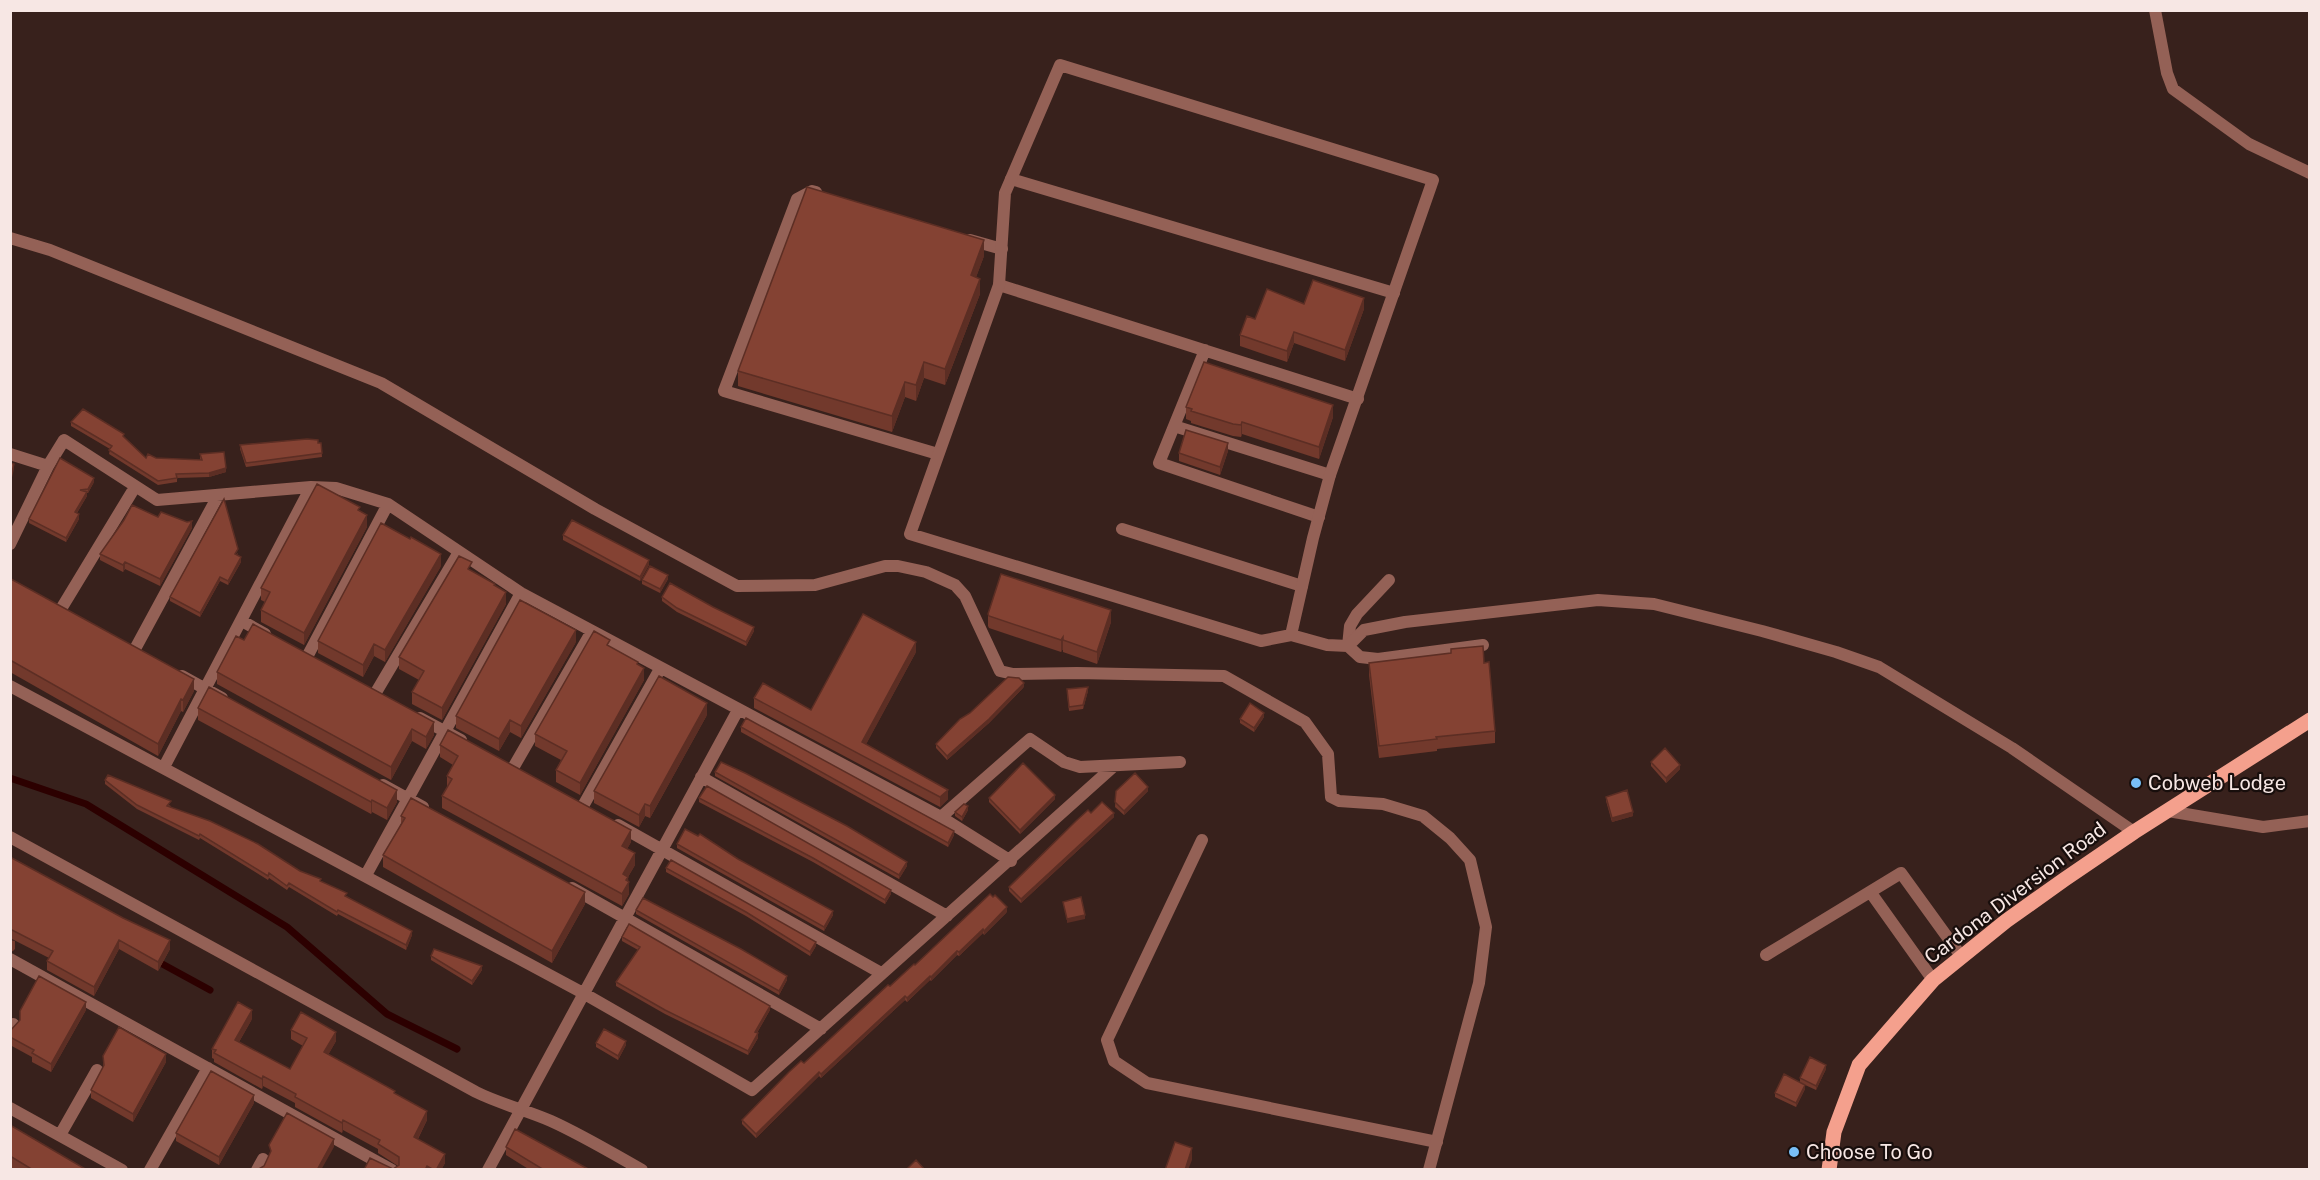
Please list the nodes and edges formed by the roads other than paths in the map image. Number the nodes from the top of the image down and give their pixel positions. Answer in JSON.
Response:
{"nodes":[{"id":1,"x":2155,"y":10,"type":"edge"},
{"id":2,"x":2310,"y":173,"type":"edge"},
{"id":3,"x":1011,"y":179,"type":"junction"},
{"id":4,"x":823,"y":195,"type":"edge"},
{"id":5,"x":957,"y":236,"type":"edge"},
{"id":6,"x":10,"y":238,"type":"edge"},
{"id":7,"x":1002,"y":249,"type":"junction"},
{"id":8,"x":999,"y":285,"type":"junction"},
{"id":9,"x":1394,"y":293,"type":"junction"},
{"id":10,"x":1205,"y":350,"type":"junction"},
{"id":11,"x":1358,"y":399,"type":"junction"},
{"id":12,"x":1174,"y":426,"type":"junction"},
{"id":13,"x":10,"y":454,"type":"edge"},
{"id":14,"x":938,"y":454,"type":"junction"},
{"id":15,"x":48,"y":466,"type":"junction"},
{"id":16,"x":1330,"y":475,"type":"junction"},
{"id":17,"x":135,"y":487,"type":"junction"},
{"id":18,"x":311,"y":487,"type":"junction"},
{"id":19,"x":218,"y":496,"type":"junction"},
{"id":20,"x":388,"y":504,"type":"junction"},
{"id":21,"x":1319,"y":517,"type":"junction"},
{"id":22,"x":1122,"y":529,"type":"dead end"},
{"id":23,"x":11,"y":539,"type":"edge"},
{"id":24,"x":459,"y":552,"type":"junction"},
{"id":25,"x":1389,"y":580,"type":"dead end"},
{"id":26,"x":1302,"y":586,"type":"junction"},
{"id":27,"x":521,"y":593,"type":"junction"},
{"id":28,"x":61,"y":608,"type":"edge"},
{"id":29,"x":242,"y":621,"type":"junction"},
{"id":30,"x":592,"y":631,"type":"junction"},
{"id":31,"x":1291,"y":635,"type":"junction"},
{"id":32,"x":279,"y":642,"type":"edge"},
{"id":33,"x":1483,"y":645,"type":"edge"},
{"id":34,"x":1348,"y":646,"type":"junction"},
{"id":35,"x":136,"y":649,"type":"edge"},
{"id":36,"x":308,"y":657,"type":"edge"},
{"id":37,"x":660,"y":669,"type":"junction"},
{"id":38,"x":176,"y":672,"type":"edge"},
{"id":39,"x":10,"y":686,"type":"edge"},
{"id":40,"x":206,"y":689,"type":"junction"},
{"id":41,"x":375,"y":694,"type":"edge"},
{"id":42,"x":236,"y":705,"type":"edge"},
{"id":43,"x":404,"y":710,"type":"edge"},
{"id":44,"x":738,"y":710,"type":"junction"},
{"id":45,"x":2310,"y":720,"type":"edge"},
{"id":46,"x":444,"y":731,"type":"junction"},
{"id":47,"x":474,"y":747,"type":"edge"},
{"id":48,"x":1180,"y":762,"type":"dead end"},
{"id":49,"x":164,"y":766,"type":"junction"},
{"id":50,"x":1114,"y":766,"type":"junction"},
{"id":51,"x":513,"y":768,"type":"edge"},
{"id":52,"x":367,"y":777,"type":"edge"},
{"id":53,"x":701,"y":777,"type":"junction"},
{"id":54,"x":407,"y":798,"type":"junction"},
{"id":55,"x":2168,"y":811,"type":"junction"},
{"id":56,"x":438,"y":815,"type":"edge"},
{"id":57,"x":941,"y":817,"type":"junction"},
{"id":58,"x":2310,"y":821,"type":"edge"},
{"id":59,"x":2134,"y":832,"type":"junction"},
{"id":60,"x":10,"y":837,"type":"edge"},
{"id":61,"x":1202,"y":840,"type":"dead end"},
{"id":62,"x":662,"y":849,"type":"junction"},
{"id":63,"x":1011,"y":861,"type":"junction"},
{"id":64,"x":366,"y":875,"type":"junction"},
{"id":65,"x":562,"y":883,"type":"edge"},
{"id":66,"x":1871,"y":892,"type":"junction"},
{"id":67,"x":946,"y":916,"type":"junction"},
{"id":68,"x":624,"y":917,"type":"junction"},
{"id":69,"x":1766,"y":955,"type":"dead end"},
{"id":70,"x":1961,"y":956,"type":"junction"},
{"id":71,"x":10,"y":959,"type":"edge"},
{"id":72,"x":881,"y":973,"type":"junction"},
{"id":73,"x":1933,"y":980,"type":"junction"},
{"id":74,"x":583,"y":993,"type":"junction"},
{"id":75,"x":821,"y":1029,"type":"junction"},
{"id":76,"x":208,"y":1068,"type":"junction"},
{"id":77,"x":97,"y":1070,"type":"dead end"},
{"id":78,"x":10,"y":1108,"type":"edge"},
{"id":79,"x":520,"y":1109,"type":"junction"},
{"id":80,"x":60,"y":1136,"type":"junction"},
{"id":81,"x":1437,"y":1142,"type":"junction"},
{"id":82,"x":122,"y":1170,"type":"edge"},
{"id":83,"x":150,"y":1170,"type":"edge"},
{"id":84,"x":392,"y":1170,"type":"edge"},
{"id":85,"x":488,"y":1170,"type":"edge"},
{"id":86,"x":642,"y":1170,"type":"edge"},
{"id":87,"x":1429,"y":1170,"type":"edge"},
{"id":88,"x":1829,"y":1170,"type":"edge"}],
"edges":[{"from":1,"to":2,"type":"street"},
{"from":3,"to":7,"type":"street"},
{"from":3,"to":9,"type":"street"},
{"from":3,"to":9,"type":"street"},
{"from":4,"to":14,"type":"street"},
{"from":5,"to":7,"type":"street"},
{"from":6,"to":81,"type":"street"},
{"from":7,"to":8,"type":"street"},
{"from":8,"to":10,"type":"street"},
{"from":8,"to":14,"type":"street"},
{"from":9,"to":11,"type":"street"},
{"from":10,"to":11,"type":"street"},
{"from":10,"to":12,"type":"street"},
{"from":11,"to":16,"type":"street"},
{"from":12,"to":16,"type":"street"},
{"from":12,"to":21,"type":"street"},
{"from":13,"to":15,"type":"street"},
{"from":14,"to":31,"type":"street"},
{"from":15,"to":17,"type":"street"},
{"from":15,"to":23,"type":"street"},
{"from":16,"to":21,"type":"street"},
{"from":17,"to":19,"type":"street"},
{"from":17,"to":28,"type":"street"},
{"from":18,"to":19,"type":"street"},
{"from":18,"to":20,"type":"street"},
{"from":18,"to":29,"type":"street"},
{"from":19,"to":35,"type":"street"},
{"from":20,"to":24,"type":"street"},
{"from":20,"to":36,"type":"street"},
{"from":21,"to":26,"type":"street"},
{"from":22,"to":26,"type":"street"},
{"from":24,"to":27,"type":"street"},
{"from":24,"to":41,"type":"street"},
{"from":25,"to":34,"type":"street"},
{"from":26,"to":31,"type":"street"},
{"from":27,"to":30,"type":"street"},
{"from":27,"to":46,"type":"street"},
{"from":29,"to":32,"type":"street"},
{"from":29,"to":40,"type":"street"},
{"from":30,"to":37,"type":"street"},
{"from":30,"to":51,"type":"street"},
{"from":31,"to":34,"type":"street"},
{"from":33,"to":34,"type":"street"},
{"from":34,"to":59,"type":"street"},
{"from":37,"to":44,"type":"street"},
{"from":37,"to":62,"type":"street"},
{"from":38,"to":40,"type":"street"},
{"from":39,"to":49,"type":"street"},
{"from":40,"to":42,"type":"street"},
{"from":40,"to":49,"type":"street"},
{"from":43,"to":46,"type":"street"},
{"from":44,"to":53,"type":"street"},
{"from":44,"to":57,"type":"street"},
{"from":45,"to":55,"type":"main road","name":"Cardona Diversion Road"},
{"from":46,"to":47,"type":"street"},
{"from":46,"to":54,"type":"street"},
{"from":48,"to":50,"type":"street"},
{"from":49,"to":64,"type":"street"},
{"from":50,"to":57,"type":"street"},
{"from":50,"to":63,"type":"street"},
{"from":52,"to":54,"type":"street"},
{"from":53,"to":62,"type":"street"},
{"from":53,"to":67,"type":"street"},
{"from":54,"to":56,"type":"street"},
{"from":54,"to":64,"type":"street"},
{"from":55,"to":58,"type":"street"},
{"from":55,"to":59,"type":"main road","name":"Cardona Diversion Road"},
{"from":57,"to":63,"type":"street"},
{"from":59,"to":70,"type":"main road","name":"Cardona Diversion Road"},
{"from":60,"to":79,"type":"street"},
{"from":61,"to":81,"type":"street"},
{"from":62,"to":68,"type":"street"},
{"from":62,"to":72,"type":"street"},
{"from":63,"to":67,"type":"street"},
{"from":64,"to":74,"type":"street"},
{"from":65,"to":68,"type":"street"},
{"from":66,"to":69,"type":"street"},
{"from":66,"to":70,"type":"street"},
{"from":66,"to":73,"type":"street"},
{"from":67,"to":72,"type":"street"},
{"from":68,"to":74,"type":"street"},
{"from":68,"to":75,"type":"street"},
{"from":70,"to":73,"type":"main road","name":"Cardona Diversion Road"},
{"from":71,"to":76,"type":"street"},
{"from":72,"to":75,"type":"street"},
{"from":73,"to":88,"type":"main road","name":"Cardona Diversion Road"},
{"from":74,"to":75,"type":"street"},
{"from":74,"to":79,"type":"street"},
{"from":76,"to":83,"type":"street"},
{"from":76,"to":84,"type":"street"},
{"from":77,"to":80,"type":"street"},
{"from":78,"to":80,"type":"street"},
{"from":79,"to":85,"type":"street"},
{"from":79,"to":86,"type":"street"},
{"from":80,"to":82,"type":"street"},
{"from":81,"to":87,"type":"street"}]}
